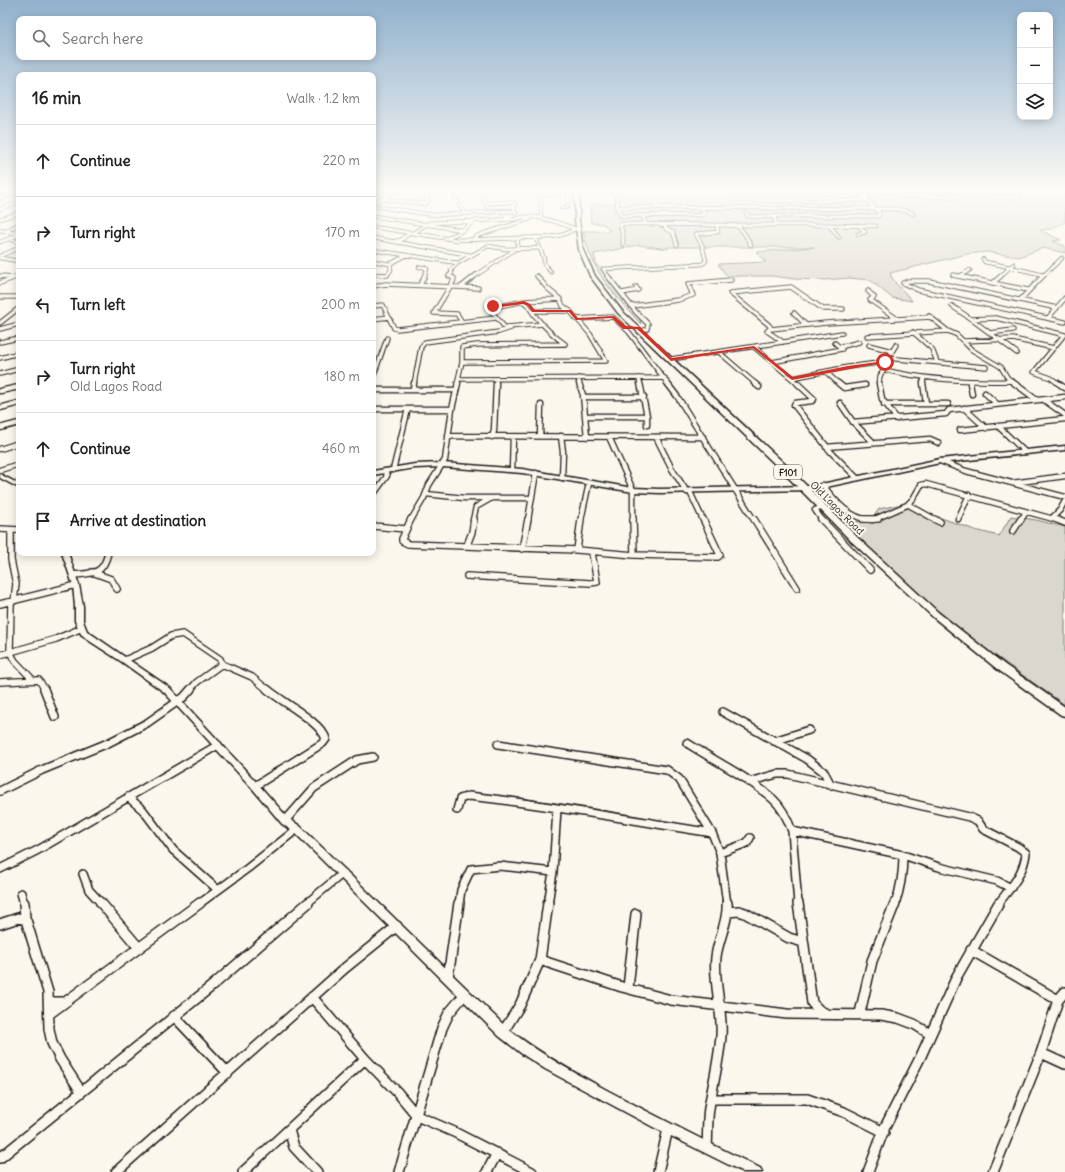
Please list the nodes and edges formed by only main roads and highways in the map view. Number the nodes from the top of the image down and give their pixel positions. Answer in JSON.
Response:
{"nodes":[{"id":1,"x":580,"y":244,"type":"edge"},
{"id":2,"x":1065,"y":712,"type":"edge"}],
"edges":[{"from":1,"to":2,"type":"main road","name":"Old Lagos Road","number":"F101"}]}
